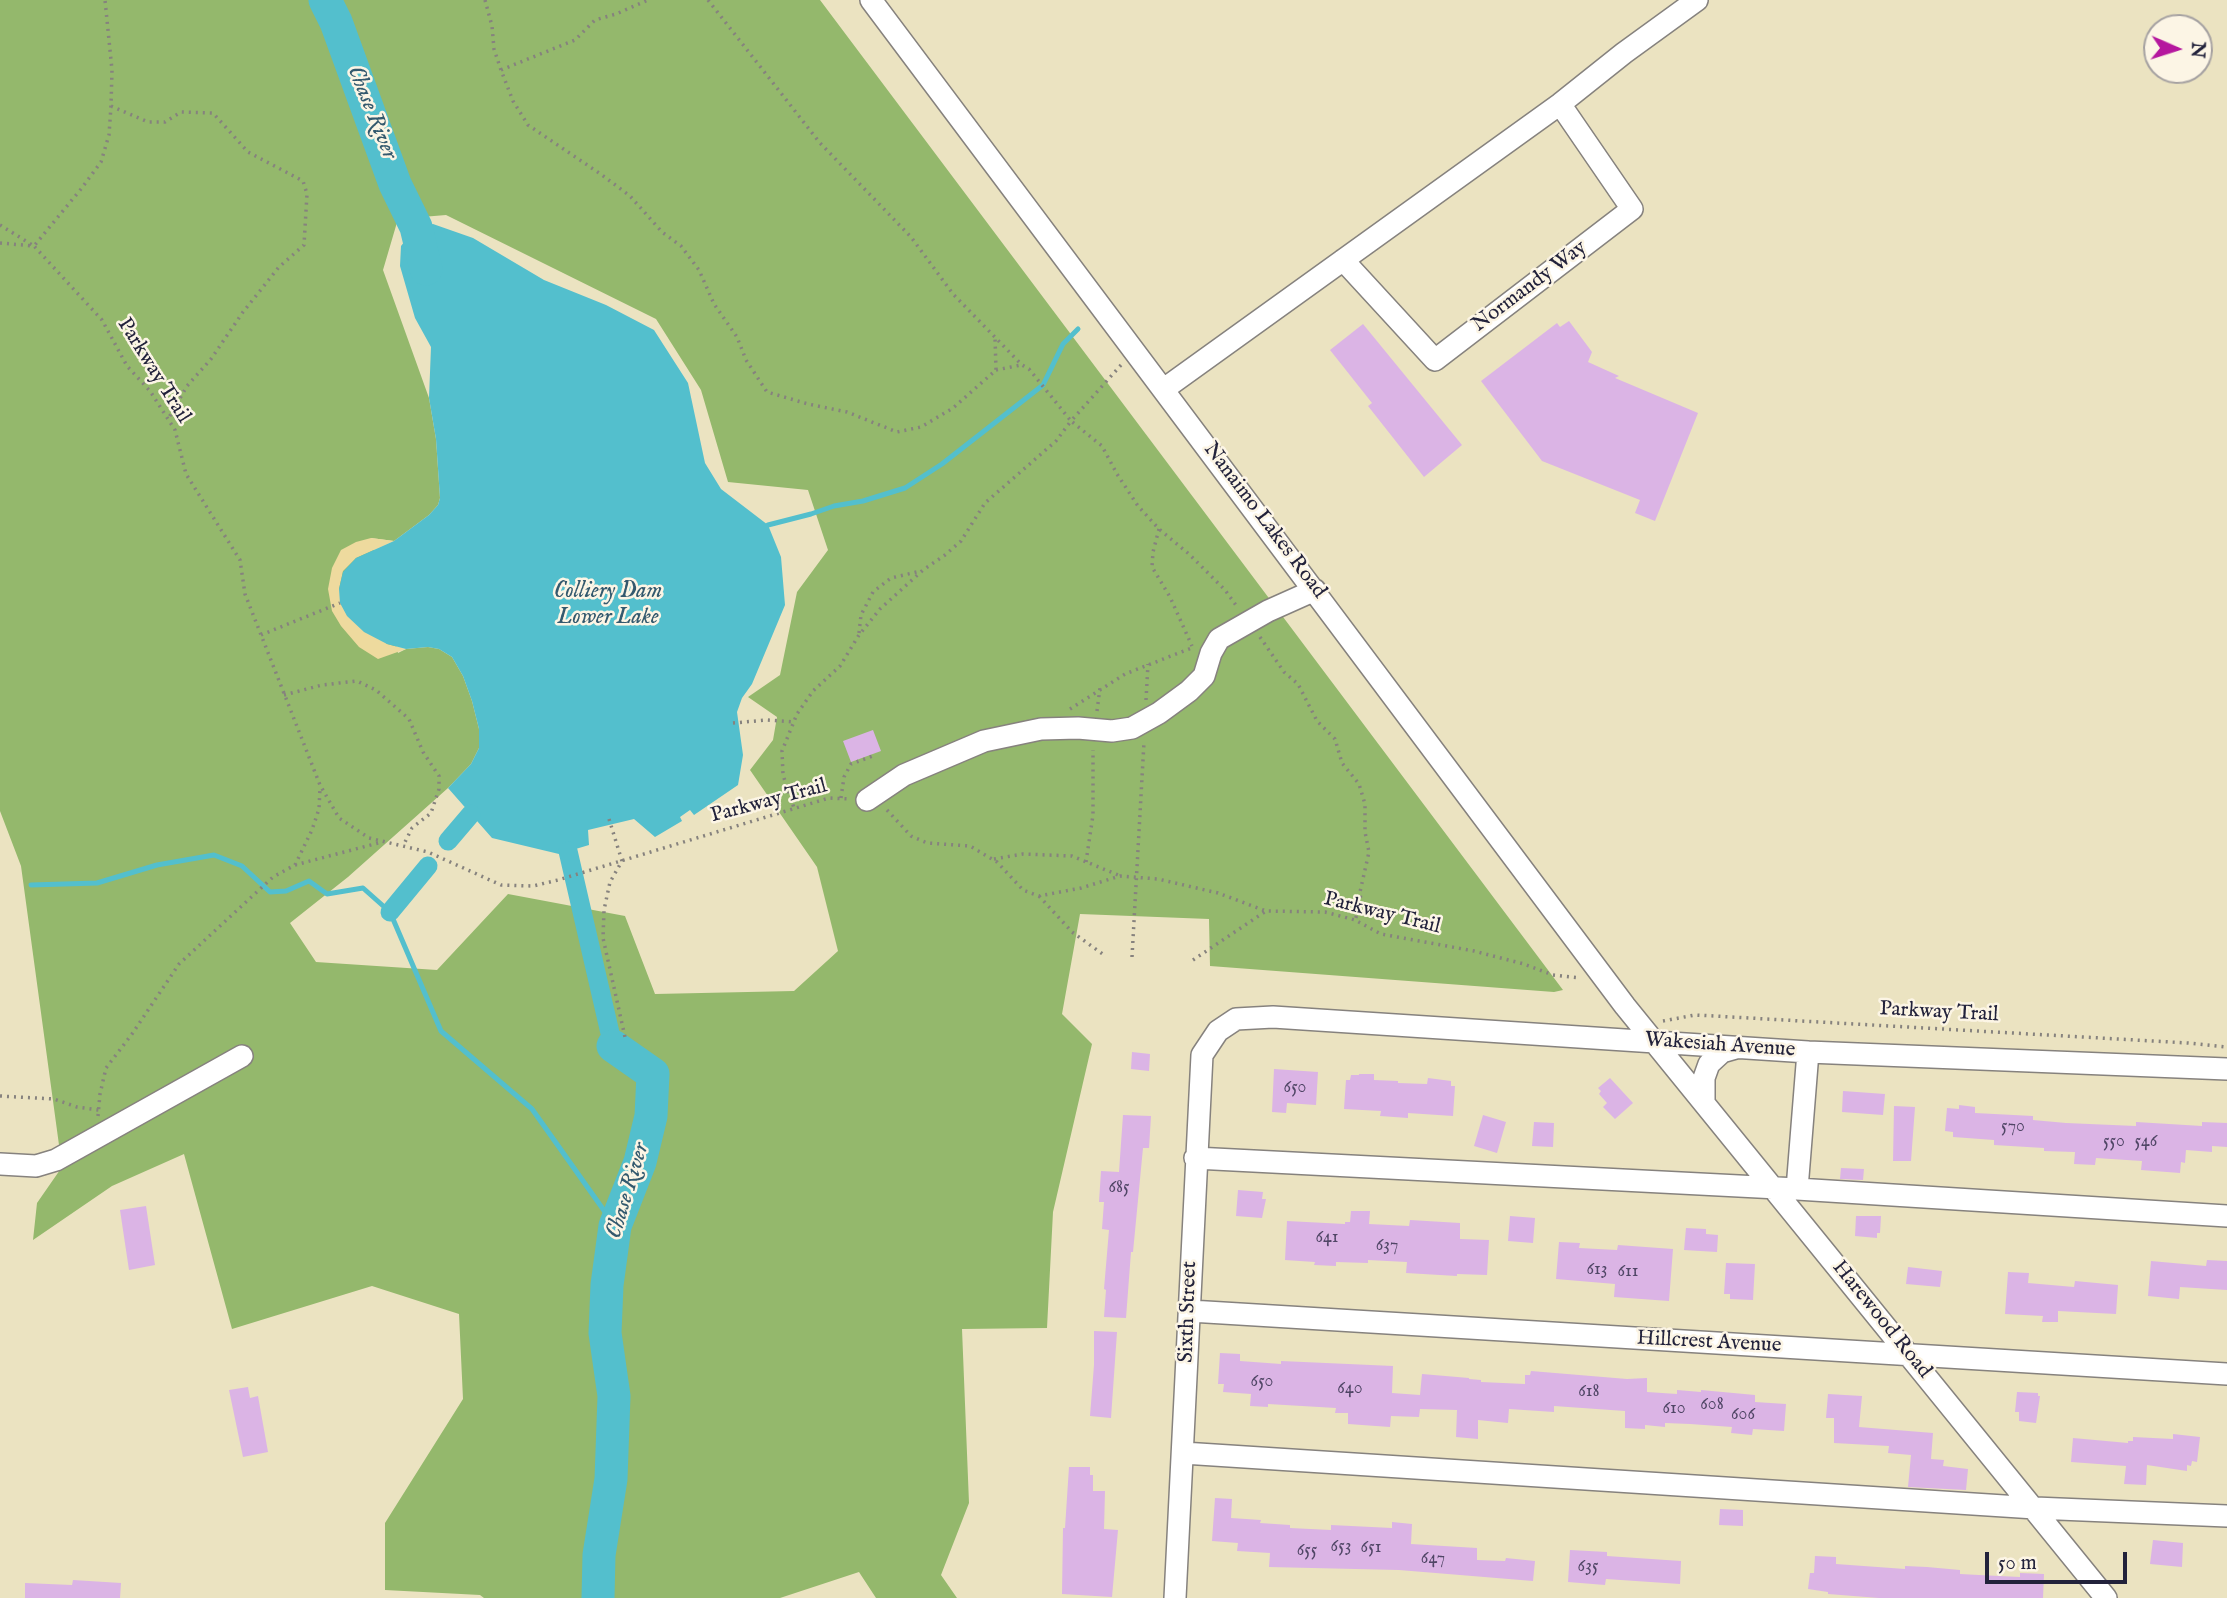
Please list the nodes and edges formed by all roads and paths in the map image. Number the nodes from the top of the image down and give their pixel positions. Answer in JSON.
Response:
{"nodes":[{"id":1,"x":105,"y":0,"type":"edge"},
{"id":2,"x":485,"y":0,"type":"edge"},
{"id":3,"x":648,"y":0,"type":"edge"},
{"id":4,"x":708,"y":0,"type":"edge"},
{"id":5,"x":871,"y":0,"type":"edge"},
{"id":6,"x":1698,"y":0,"type":"edge"},
{"id":7,"x":501,"y":70,"type":"junction"},
{"id":8,"x":1560,"y":104,"type":"junction"},
{"id":9,"x":111,"y":106,"type":"junction"},
{"id":10,"x":0,"y":225,"type":"edge"},
{"id":11,"x":0,"y":243,"type":"edge"},
{"id":12,"x":34,"y":246,"type":"junction"},
{"id":13,"x":1343,"y":260,"type":"junction"},
{"id":14,"x":995,"y":337,"type":"junction"},
{"id":15,"x":1022,"y":365,"type":"junction"},
{"id":16,"x":996,"y":370,"type":"junction"},
{"id":17,"x":1164,"y":389,"type":"junction"},
{"id":18,"x":168,"y":419,"type":"junction"},
{"id":19,"x":1159,"y":529,"type":"dead end"},
{"id":20,"x":922,"y":570,"type":"junction"},
{"id":21,"x":1315,"y":590,"type":"junction"},
{"id":22,"x":340,"y":603,"type":"dead end"},
{"id":23,"x":261,"y":635,"type":"junction"},
{"id":24,"x":859,"y":635,"type":"junction"},
{"id":25,"x":1219,"y":639,"type":"junction"},
{"id":26,"x":1193,"y":648,"type":"junction"},
{"id":27,"x":1148,"y":664,"type":"junction"},
{"id":28,"x":1205,"y":676,"type":"junction"},
{"id":29,"x":1100,"y":688,"type":"junction"},
{"id":30,"x":284,"y":695,"type":"junction"},
{"id":31,"x":1146,"y":704,"type":"dead end"},
{"id":32,"x":794,"y":722,"type":"junction"},
{"id":33,"x":733,"y":723,"type":"dead end"},
{"id":34,"x":1049,"y":729,"type":"junction"},
{"id":35,"x":1095,"y":730,"type":"junction"},
{"id":36,"x":1144,"y":731,"type":"dead end"},
{"id":37,"x":872,"y":755,"type":"dead end"},
{"id":38,"x":320,"y":785,"type":"junction"},
{"id":39,"x":841,"y":799,"type":"junction"},
{"id":40,"x":867,"y":800,"type":"junction"},
{"id":41,"x":794,"y":808,"type":"junction"},
{"id":42,"x":609,"y":819,"type":"dead end"},
{"id":43,"x":384,"y":842,"type":"junction"},
{"id":44,"x":403,"y":846,"type":"junction"},
{"id":45,"x":992,"y":859,"type":"junction"},
{"id":46,"x":622,"y":860,"type":"junction"},
{"id":47,"x":1086,"y":862,"type":"junction"},
{"id":48,"x":295,"y":864,"type":"junction"},
{"id":49,"x":1120,"y":876,"type":"junction"},
{"id":50,"x":1136,"y":877,"type":"junction"},
{"id":51,"x":1039,"y":896,"type":"junction"},
{"id":52,"x":1266,"y":911,"type":"junction"},
{"id":53,"x":1104,"y":955,"type":"dead end"},
{"id":54,"x":1132,"y":957,"type":"dead end"},
{"id":55,"x":1193,"y":960,"type":"dead end"},
{"id":56,"x":1588,"y":986,"type":"dead end"},
{"id":57,"x":1638,"y":1021,"type":"junction"},
{"id":58,"x":1218,"y":1031,"type":"joint"},
{"id":59,"x":625,"y":1037,"type":"dead end"},
{"id":60,"x":1656,"y":1042,"type":"junction"},
{"id":61,"x":2227,"y":1047,"type":"edge"},
{"id":62,"x":1741,"y":1048,"type":"junction"},
{"id":63,"x":1808,"y":1052,"type":"junction"},
{"id":64,"x":242,"y":1056,"type":"dead end"},
{"id":65,"x":2227,"y":1069,"type":"edge"},
{"id":66,"x":0,"y":1096,"type":"edge"},
{"id":67,"x":1704,"y":1102,"type":"junction"},
{"id":68,"x":99,"y":1110,"type":"junction"},
{"id":69,"x":97,"y":1137,"type":"junction"},
{"id":70,"x":1195,"y":1158,"type":"junction"},
{"id":71,"x":0,"y":1164,"type":"edge"},
{"id":72,"x":1775,"y":1189,"type":"junction"},
{"id":73,"x":1797,"y":1189,"type":"junction"},
{"id":74,"x":2227,"y":1216,"type":"edge"},
{"id":75,"x":1190,"y":1311,"type":"junction"},
{"id":76,"x":1909,"y":1355,"type":"junction"},
{"id":77,"x":2227,"y":1374,"type":"edge"},
{"id":78,"x":1183,"y":1453,"type":"junction"},
{"id":79,"x":2035,"y":1508,"type":"junction"},
{"id":80,"x":2227,"y":1516,"type":"edge"},
{"id":81,"x":1175,"y":1598,"type":"edge"},
{"id":82,"x":2106,"y":1598,"type":"edge"}],
"edges":[{"from":1,"to":9,"type":"path"},
{"from":2,"to":7,"type":"path"},
{"from":3,"to":7,"type":"path"},
{"from":4,"to":14,"type":"path"},
{"from":5,"to":17,"type":"street","name":"Nanaimo Lakes Road"},
{"from":6,"to":8,"type":"street"},
{"from":7,"to":16,"type":"path"},
{"from":8,"to":13,"type":"street"},
{"from":8,"to":13,"type":"street","name":"Normandy Way"},
{"from":9,"to":12,"type":"path"},
{"from":9,"to":18,"type":"path"},
{"from":10,"to":12,"type":"path","name":"Parkway Trail"},
{"from":11,"to":12,"type":"path"},
{"from":12,"to":18,"type":"path","name":"Parkway Trail"},
{"from":13,"to":17,"type":"street"},
{"from":14,"to":15,"type":"path"},
{"from":14,"to":16,"type":"path"},
{"from":15,"to":16,"type":"path"},
{"from":15,"to":20,"type":"path"},
{"from":17,"to":21,"type":"street","name":"Nanaimo Lakes Road"},
{"from":18,"to":23,"type":"path","name":"Parkway Trail"},
{"from":19,"to":26,"type":"path"},
{"from":20,"to":24,"type":"path"},
{"from":20,"to":24,"type":"path"},
{"from":21,"to":25,"type":"street"},
{"from":21,"to":57,"type":"street","name":"Nanaimo Lakes Road"},
{"from":22,"to":23,"type":"path"},
{"from":23,"to":30,"type":"path","name":"Parkway Trail"},
{"from":24,"to":32,"type":"path"},
{"from":25,"to":26,"type":"path"},
{"from":25,"to":28,"type":"street"},
{"from":26,"to":27,"type":"path"},
{"from":26,"to":28,"type":"path"},
{"from":27,"to":29,"type":"path"},
{"from":27,"to":31,"type":"path"},
{"from":28,"to":35,"type":"street"},
{"from":29,"to":34,"type":"path"},
{"from":29,"to":35,"type":"path"},
{"from":30,"to":38,"type":"path","name":"Parkway Trail"},
{"from":30,"to":44,"type":"path"},
{"from":32,"to":33,"type":"path"},
{"from":32,"to":41,"type":"path"},
{"from":34,"to":35,"type":"street"},
{"from":34,"to":40,"type":"street"},
{"from":35,"to":47,"type":"path"},
{"from":36,"to":50,"type":"path"},
{"from":37,"to":39,"type":"path"},
{"from":38,"to":43,"type":"path","name":"Parkway Trail"},
{"from":38,"to":48,"type":"path"},
{"from":39,"to":40,"type":"path","name":"Parkway Trail"},
{"from":39,"to":41,"type":"path","name":"Parkway Trail"},
{"from":40,"to":45,"type":"path"},
{"from":41,"to":46,"type":"path","name":"Parkway Trail"},
{"from":42,"to":46,"type":"path"},
{"from":43,"to":44,"type":"path","name":"Parkway Trail"},
{"from":43,"to":48,"type":"path"},
{"from":44,"to":46,"type":"path","name":"Parkway Trail"},
{"from":45,"to":47,"type":"path"},
{"from":45,"to":51,"type":"path"},
{"from":46,"to":59,"type":"path"},
{"from":47,"to":49,"type":"path"},
{"from":48,"to":68,"type":"path"},
{"from":49,"to":50,"type":"path","name":"Parkway Trail"},
{"from":49,"to":51,"type":"path","name":"Parkway Trail"},
{"from":50,"to":52,"type":"path","name":"Parkway Trail"},
{"from":50,"to":54,"type":"path"},
{"from":51,"to":53,"type":"path"},
{"from":52,"to":55,"type":"path"},
{"from":52,"to":56,"type":"path","name":"Parkway Trail"},
{"from":57,"to":60,"type":"street","name":"Nanaimo Lakes Road"},
{"from":57,"to":61,"type":"path","name":"Parkway Trail"},
{"from":58,"to":60,"type":"street","name":"Wakesiah Avenue"},
{"from":58,"to":70,"type":"street","name":"Sixth Street"},
{"from":60,"to":62,"type":"street","name":"Wakesiah Avenue"},
{"from":60,"to":67,"type":"street","name":"Harewood Road"},
{"from":62,"to":63,"type":"street","name":"Wakesiah Avenue"},
{"from":62,"to":67,"type":"street"},
{"from":63,"to":65,"type":"street","name":"Wakesiah Avenue"},
{"from":63,"to":73,"type":"street"},
{"from":64,"to":69,"type":"street"},
{"from":66,"to":68,"type":"path"},
{"from":67,"to":72,"type":"street","name":"Harewood Road"},
{"from":68,"to":69,"type":"path"},
{"from":69,"to":71,"type":"street"},
{"from":70,"to":72,"type":"street"},
{"from":70,"to":75,"type":"street","name":"Sixth Street"},
{"from":72,"to":73,"type":"street"},
{"from":72,"to":76,"type":"street","name":"Harewood Road"},
{"from":73,"to":74,"type":"street"},
{"from":75,"to":76,"type":"street","name":"Hillcrest Avenue"},
{"from":75,"to":78,"type":"street","name":"Sixth Street"},
{"from":76,"to":77,"type":"street","name":"Hillcrest Avenue"},
{"from":76,"to":79,"type":"street","name":"Harewood Road"},
{"from":78,"to":79,"type":"street"},
{"from":78,"to":81,"type":"street","name":"Sixth Street"},
{"from":79,"to":80,"type":"street"},
{"from":79,"to":82,"type":"street","name":"Harewood Road"}]}
